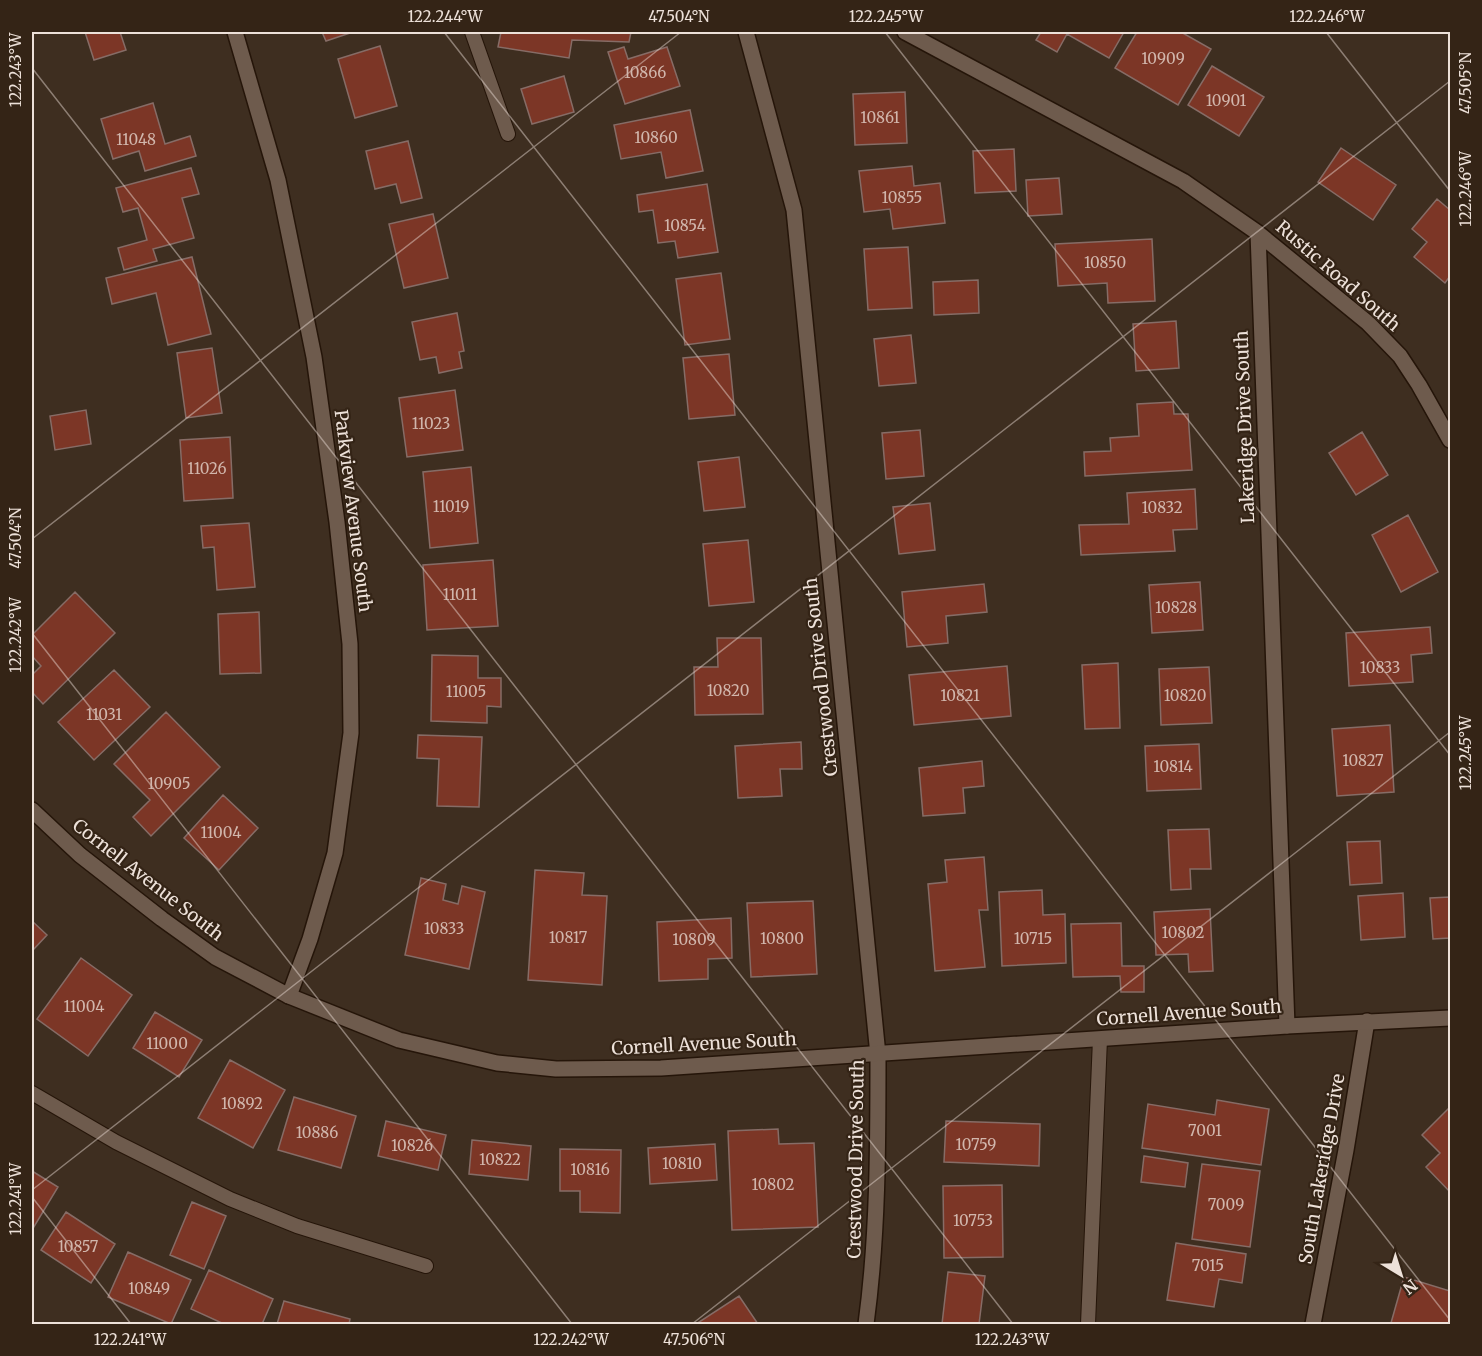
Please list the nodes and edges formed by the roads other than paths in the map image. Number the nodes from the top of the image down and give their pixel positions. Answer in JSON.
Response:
{"nodes":[{"id":1,"x":235,"y":32,"type":"edge"},
{"id":2,"x":472,"y":32,"type":"edge"},
{"id":3,"x":746,"y":32,"type":"edge"},
{"id":4,"x":905,"y":32,"type":"edge"},
{"id":5,"x":508,"y":134,"type":"dead end"},
{"id":6,"x":1258,"y":233,"type":"junction"},
{"id":7,"x":1450,"y":440,"type":"edge"},
{"id":8,"x":32,"y":810,"type":"edge"},
{"id":9,"x":290,"y":996,"type":"junction"},
{"id":10,"x":1450,"y":1018,"type":"edge"},
{"id":11,"x":1367,"y":1021,"type":"junction"},
{"id":12,"x":1287,"y":1026,"type":"junction"},
{"id":13,"x":1100,"y":1039,"type":"junction"},
{"id":14,"x":878,"y":1055,"type":"junction"},
{"id":15,"x":32,"y":1093,"type":"edge"},
{"id":16,"x":426,"y":1266,"type":"dead end"},
{"id":17,"x":866,"y":1324,"type":"edge"},
{"id":18,"x":1088,"y":1324,"type":"edge"},
{"id":19,"x":1313,"y":1324,"type":"edge"}],
"edges":[{"from":1,"to":9,"type":"street","name":"Parkview Avenue South"},
{"from":2,"to":5,"type":"lane"},
{"from":3,"to":14,"type":"street","name":"Crestwood Drive South"},
{"from":4,"to":6,"type":"street"},
{"from":6,"to":7,"type":"street","name":"Rustic Road South"},
{"from":6,"to":12,"type":"street","name":"Lakeridge Drive South"},
{"from":8,"to":9,"type":"street","name":"Cornell Avenue South"},
{"from":9,"to":14,"type":"street","name":"Cornell Avenue South"},
{"from":10,"to":11,"type":"street","name":"Cornell Avenue South"},
{"from":11,"to":12,"type":"street","name":"Cornell Avenue South"},
{"from":11,"to":19,"type":"street","name":"South Lakeridge Drive"},
{"from":12,"to":13,"type":"street","name":"Cornell Avenue South"},
{"from":13,"to":14,"type":"street","name":"Cornell Avenue South"},
{"from":13,"to":18,"type":"lane"},
{"from":14,"to":17,"type":"street","name":"Crestwood Drive South"},
{"from":15,"to":16,"type":"lane"}]}
